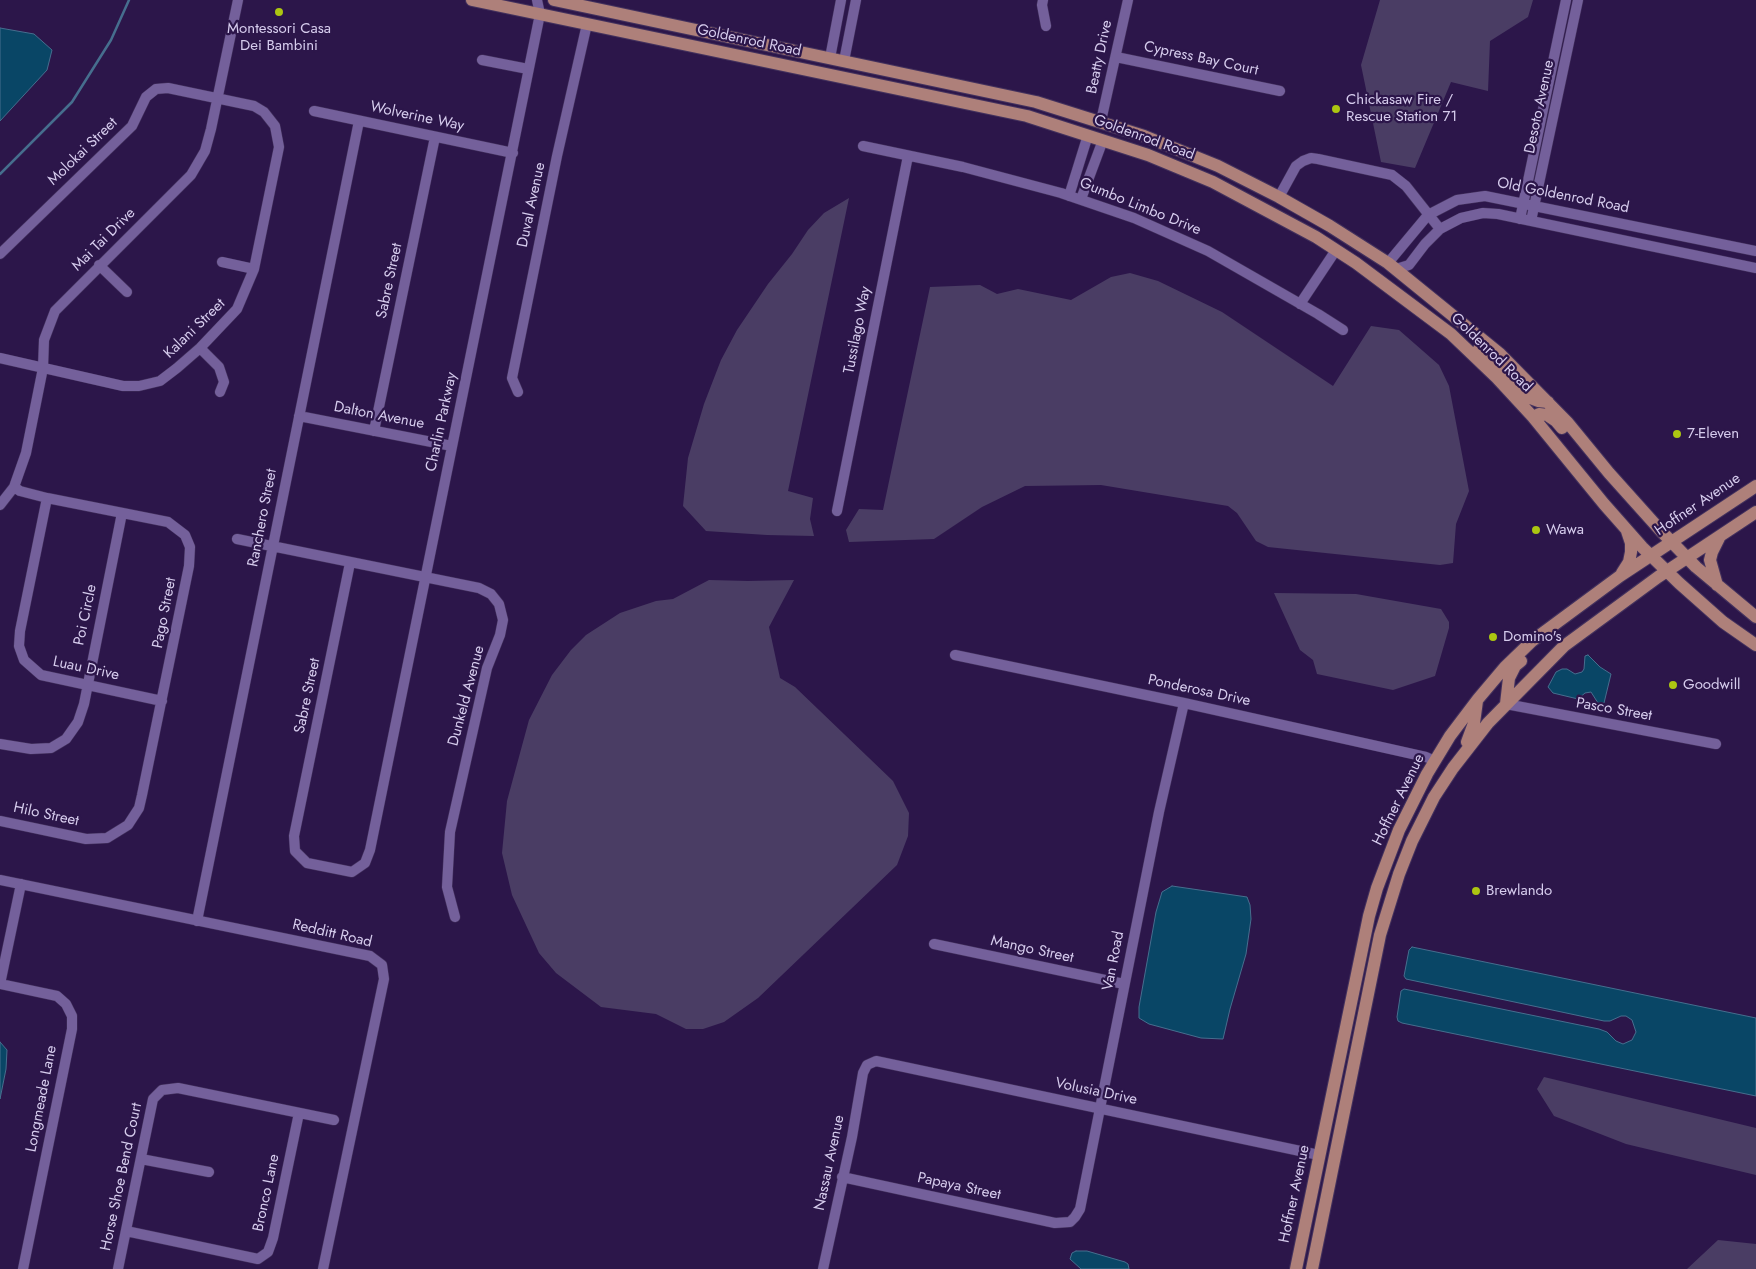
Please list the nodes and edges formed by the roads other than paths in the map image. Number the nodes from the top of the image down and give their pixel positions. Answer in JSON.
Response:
{"nodes":[{"id":1,"x":238,"y":0,"type":"edge"},
{"id":2,"x":472,"y":0,"type":"edge"},
{"id":3,"x":537,"y":0,"type":"edge"},
{"id":4,"x":554,"y":0,"type":"edge"},
{"id":5,"x":841,"y":0,"type":"edge"},
{"id":6,"x":856,"y":0,"type":"edge"},
{"id":7,"x":1043,"y":0,"type":"edge"},
{"id":8,"x":1128,"y":0,"type":"edge"},
{"id":9,"x":1566,"y":0,"type":"edge"},
{"id":10,"x":1578,"y":0,"type":"edge"},
{"id":11,"x":540,"y":14,"type":"junction"},
{"id":12,"x":587,"y":24,"type":"junction"},
{"id":13,"x":1046,"y":26,"type":"dead end"},
{"id":14,"x":1116,"y":56,"type":"junction"},
{"id":15,"x":830,"y":58,"type":"junction"},
{"id":16,"x":482,"y":60,"type":"dead end"},
{"id":17,"x":844,"y":60,"type":"junction"},
{"id":18,"x":799,"y":68,"type":"junction"},
{"id":19,"x":528,"y":69,"type":"junction"},
{"id":20,"x":834,"y":76,"type":"junction"},
{"id":21,"x":985,"y":90,"type":"junction"},
{"id":22,"x":1280,"y":91,"type":"dead end"},
{"id":23,"x":217,"y":99,"type":"junction"},
{"id":24,"x":314,"y":111,"type":"dead end"},
{"id":25,"x":359,"y":121,"type":"junction"},
{"id":26,"x":1101,"y":121,"type":"junction"},
{"id":27,"x":1088,"y":135,"type":"junction"},
{"id":28,"x":436,"y":137,"type":"junction"},
{"id":29,"x":1103,"y":140,"type":"junction"},
{"id":30,"x":863,"y":146,"type":"dead end"},
{"id":31,"x":512,"y":153,"type":"junction"},
{"id":32,"x":908,"y":156,"type":"junction"},
{"id":33,"x":1078,"y":170,"type":"junction"},
{"id":34,"x":1090,"y":175,"type":"junction"},
{"id":35,"x":1069,"y":196,"type":"junction"},
{"id":36,"x":1279,"y":197,"type":"junction"},
{"id":37,"x":1081,"y":199,"type":"junction"},
{"id":38,"x":1523,"y":202,"type":"junction"},
{"id":39,"x":1535,"y":205,"type":"junction"},
{"id":40,"x":1428,"y":215,"type":"junction"},
{"id":41,"x":1520,"y":219,"type":"junction"},
{"id":42,"x":1531,"y":221,"type":"junction"},
{"id":43,"x":1440,"y":229,"type":"junction"},
{"id":44,"x":1336,"y":250,"type":"junction"},
{"id":45,"x":1756,"y":251,"type":"edge"},
{"id":46,"x":0,"y":254,"type":"edge"},
{"id":47,"x":222,"y":262,"type":"dead end"},
{"id":48,"x":1356,"y":263,"type":"junction"},
{"id":49,"x":99,"y":265,"type":"junction"},
{"id":50,"x":1392,"y":266,"type":"junction"},
{"id":51,"x":1756,"y":268,"type":"edge"},
{"id":52,"x":254,"y":269,"type":"junction"},
{"id":53,"x":127,"y":292,"type":"dead end"},
{"id":54,"x":1300,"y":304,"type":"junction"},
{"id":55,"x":1343,"y":330,"type":"dead end"},
{"id":56,"x":1451,"y":334,"type":"junction"},
{"id":57,"x":200,"y":348,"type":"junction"},
{"id":58,"x":0,"y":358,"type":"edge"},
{"id":59,"x":43,"y":368,"type":"junction"},
{"id":60,"x":220,"y":392,"type":"dead end"},
{"id":61,"x":518,"y":392,"type":"dead end"},
{"id":62,"x":1548,"y":402,"type":"junction"},
{"id":63,"x":299,"y":416,"type":"junction"},
{"id":64,"x":1533,"y":417,"type":"junction"},
{"id":65,"x":374,"y":431,"type":"junction"},
{"id":66,"x":452,"y":446,"type":"junction"},
{"id":67,"x":1609,"y":473,"type":"junction"},
{"id":68,"x":1756,"y":486,"type":"edge"},
{"id":69,"x":14,"y":487,"type":"junction"},
{"id":70,"x":47,"y":498,"type":"junction"},
{"id":71,"x":0,"y":505,"type":"edge"},
{"id":72,"x":836,"y":511,"type":"dead end"},
{"id":73,"x":1756,"y":512,"type":"edge"},
{"id":74,"x":122,"y":513,"type":"junction"},
{"id":75,"x":1627,"y":531,"type":"junction"},
{"id":76,"x":1720,"y":536,"type":"junction"},
{"id":77,"x":237,"y":539,"type":"dead end"},
{"id":78,"x":1672,"y":542,"type":"junction"},
{"id":79,"x":273,"y":547,"type":"junction"},
{"id":80,"x":1652,"y":556,"type":"junction"},
{"id":81,"x":1687,"y":558,"type":"junction"},
{"id":82,"x":350,"y":563,"type":"junction"},
{"id":83,"x":1667,"y":571,"type":"junction"},
{"id":84,"x":1620,"y":576,"type":"junction"},
{"id":85,"x":425,"y":578,"type":"junction"},
{"id":86,"x":1717,"y":585,"type":"junction"},
{"id":87,"x":1756,"y":617,"type":"edge"},
{"id":88,"x":1560,"y":619,"type":"junction"},
{"id":89,"x":1756,"y":645,"type":"edge"},
{"id":90,"x":955,"y":655,"type":"dead end"},
{"id":91,"x":87,"y":684,"type":"junction"},
{"id":92,"x":1478,"y":699,"type":"junction"},
{"id":93,"x":162,"y":700,"type":"junction"},
{"id":94,"x":1184,"y":703,"type":"junction"},
{"id":95,"x":1506,"y":704,"type":"junction"},
{"id":96,"x":0,"y":744,"type":"edge"},
{"id":97,"x":1716,"y":744,"type":"dead end"},
{"id":98,"x":1435,"y":761,"type":"junction"},
{"id":99,"x":1434,"y":798,"type":"junction"},
{"id":100,"x":0,"y":821,"type":"edge"},
{"id":101,"x":86,"y":839,"type":"joint"},
{"id":102,"x":370,"y":850,"type":"joint"},
{"id":103,"x":0,"y":880,"type":"edge"},
{"id":104,"x":21,"y":884,"type":"junction"},
{"id":105,"x":455,"y":917,"type":"dead end"},
{"id":106,"x":197,"y":921,"type":"junction"},
{"id":107,"x":934,"y":944,"type":"dead end"},
{"id":108,"x":0,"y":984,"type":"edge"},
{"id":109,"x":1124,"y":984,"type":"junction"},
{"id":110,"x":1342,"y":1042,"type":"junction"},
{"id":111,"x":867,"y":1065,"type":"joint"},
{"id":112,"x":1100,"y":1108,"type":"junction"},
{"id":113,"x":299,"y":1112,"type":"junction"},
{"id":114,"x":334,"y":1120,"type":"dead end"},
{"id":115,"x":1339,"y":1140,"type":"junction"},
{"id":116,"x":1319,"y":1155,"type":"junction"},
{"id":117,"x":141,"y":1159,"type":"junction"},
{"id":118,"x":209,"y":1172,"type":"dead end"},
{"id":119,"x":842,"y":1177,"type":"junction"},
{"id":120,"x":1070,"y":1222,"type":"joint"},
{"id":121,"x":126,"y":1231,"type":"junction"},
{"id":122,"x":1320,"y":1234,"type":"junction"},
{"id":123,"x":23,"y":1269,"type":"edge"},
{"id":124,"x":118,"y":1269,"type":"edge"},
{"id":125,"x":322,"y":1269,"type":"edge"},
{"id":126,"x":823,"y":1269,"type":"edge"},
{"id":127,"x":1296,"y":1269,"type":"edge"},
{"id":128,"x":1312,"y":1269,"type":"edge"}],
"edges":[{"from":1,"to":23,"type":"street","name":"Mai Tai Drive"},
{"from":2,"to":11,"type":"main road","name":"Goldenrod Road"},
{"from":3,"to":11,"type":"street","name":"Charlin Parkway"},
{"from":4,"to":15,"type":"main road","name":"Goldenrod Road"},
{"from":5,"to":15,"type":"street"},
{"from":6,"to":17,"type":"street"},
{"from":7,"to":13,"type":"street"},
{"from":8,"to":14,"type":"street","name":"Beatty Drive"},
{"from":9,"to":38,"type":"street","name":"Desoto Avenue"},
{"from":10,"to":39,"type":"street","name":"Desoto Avenue"},
{"from":11,"to":12,"type":"main road","name":"Goldenrod Road"},
{"from":11,"to":19,"type":"street","name":"Charlin Parkway"},
{"from":12,"to":18,"type":"main road","name":"Goldenrod Road"},
{"from":12,"to":61,"type":"street","name":"Duval Avenue"},
{"from":14,"to":22,"type":"street","name":"Cypress Bay Court"},
{"from":14,"to":26,"type":"street","name":"Beatty Drive"},
{"from":15,"to":17,"type":"main road","name":"Goldenrod Road"},
{"from":16,"to":19,"type":"street"},
{"from":17,"to":18,"type":"main road"},
{"from":17,"to":21,"type":"main road","name":"Goldenrod Road"},
{"from":18,"to":20,"type":"main road","name":"Goldenrod Road"},
{"from":19,"to":31,"type":"street","name":"Charlin Parkway"},
{"from":20,"to":21,"type":"main road"},
{"from":20,"to":27,"type":"main road","name":"Goldenrod Road"},
{"from":21,"to":26,"type":"main road","name":"Goldenrod Road"},
{"from":23,"to":46,"type":"street","name":"Molokai Street"},
{"from":23,"to":49,"type":"street","name":"Mai Tai Drive"},
{"from":23,"to":52,"type":"street","name":"Kalani Street"},
{"from":24,"to":25,"type":"street","name":"Wolverine Way"},
{"from":25,"to":28,"type":"street","name":"Wolverine Way"},
{"from":25,"to":63,"type":"street","name":"Ranchero Street"},
{"from":26,"to":36,"type":"main road","name":"Goldenrod Road"},
{"from":27,"to":29,"type":"main road","name":"Goldenrod Road"},
{"from":27,"to":33,"type":"street"},
{"from":28,"to":31,"type":"street","name":"Wolverine Way"},
{"from":28,"to":65,"type":"street","name":"Sabre Street"},
{"from":29,"to":34,"type":"street"},
{"from":29,"to":44,"type":"main road","name":"Goldenrod Road"},
{"from":30,"to":32,"type":"street","name":"Gumbo Limbo Drive"},
{"from":31,"to":66,"type":"street","name":"Charlin Parkway"},
{"from":32,"to":35,"type":"street","name":"Gumbo Limbo Drive"},
{"from":32,"to":72,"type":"street","name":"Tussilago Way"},
{"from":33,"to":34,"type":"street"},
{"from":33,"to":35,"type":"street"},
{"from":34,"to":37,"type":"street"},
{"from":35,"to":37,"type":"street","name":"Gumbo Limbo Drive"},
{"from":36,"to":40,"type":"street"},
{"from":36,"to":50,"type":"main road","name":"Goldenrod Road"},
{"from":37,"to":54,"type":"street","name":"Gumbo Limbo Drive"},
{"from":38,"to":39,"type":"street","name":"Old Goldenrod Road"},
{"from":38,"to":40,"type":"street","name":"Old Goldenrod Road"},
{"from":38,"to":41,"type":"street","name":"Desoto Avenue"},
{"from":39,"to":42,"type":"street","name":"Desoto Avenue"},
{"from":39,"to":45,"type":"street","name":"Old Goldenrod Road"},
{"from":40,"to":43,"type":"street"},
{"from":40,"to":50,"type":"street","name":"Old Goldenrod Road"},
{"from":41,"to":42,"type":"street","name":"Old Goldenrod Road"},
{"from":41,"to":43,"type":"street","name":"Old Goldenrod Road"},
{"from":42,"to":51,"type":"street","name":"Old Goldenrod Road"},
{"from":43,"to":50,"type":"street","name":"Old Goldenrod Road"},
{"from":44,"to":48,"type":"main road","name":"Goldenrod Road"},
{"from":44,"to":54,"type":"street"},
{"from":47,"to":52,"type":"street"},
{"from":48,"to":50,"type":"main road"},
{"from":48,"to":56,"type":"main road","name":"Goldenrod Road"},
{"from":49,"to":53,"type":"street"},
{"from":49,"to":59,"type":"street","name":"Mai Tai Drive"},
{"from":50,"to":62,"type":"main road","name":"Goldenrod Road"},
{"from":52,"to":57,"type":"street","name":"Kalani Street"},
{"from":54,"to":55,"type":"street","name":"Gumbo Limbo Drive"},
{"from":56,"to":62,"type":"main road"},
{"from":56,"to":64,"type":"main road","name":"Goldenrod Road"},
{"from":57,"to":59,"type":"street","name":"Kalani Street"},
{"from":57,"to":60,"type":"street"},
{"from":58,"to":59,"type":"street"},
{"from":59,"to":69,"type":"street","name":"Mai Tai Drive"},
{"from":62,"to":67,"type":"main road","name":"Goldenrod Road"},
{"from":63,"to":65,"type":"street","name":"Dalton Avenue"},
{"from":63,"to":79,"type":"street","name":"Ranchero Street"},
{"from":64,"to":67,"type":"main road"},
{"from":64,"to":75,"type":"main road","name":"Goldenrod Road"},
{"from":65,"to":66,"type":"street","name":"Dalton Avenue"},
{"from":66,"to":85,"type":"street","name":"Charlin Parkway"},
{"from":67,"to":78,"type":"main road","name":"Goldenrod Road"},
{"from":68,"to":78,"type":"main road","name":"Hoffner Avenue"},
{"from":69,"to":70,"type":"street","name":"Pago Street"},
{"from":69,"to":71,"type":"street","name":"Mai Tai Drive"},
{"from":70,"to":74,"type":"street","name":"Pago Street"},
{"from":70,"to":91,"type":"street","name":"Luau Drive"},
{"from":73,"to":76,"type":"main road","name":"Hoffner Avenue"},
{"from":74,"to":91,"type":"street","name":"Poi Circle"},
{"from":74,"to":93,"type":"street","name":"Pago Street"},
{"from":75,"to":80,"type":"main road","name":"Goldenrod Road"},
{"from":75,"to":84,"type":"main road"},
{"from":76,"to":81,"type":"main road","name":"Hoffner Avenue"},
{"from":76,"to":86,"type":"main road"},
{"from":77,"to":79,"type":"street","name":"Dunkeld Avenue"},
{"from":78,"to":80,"type":"main road","name":"Hoffner Avenue"},
{"from":78,"to":81,"type":"main road","name":"Goldenrod Road"},
{"from":79,"to":82,"type":"street","name":"Dunkeld Avenue"},
{"from":79,"to":106,"type":"street","name":"Ranchero Street"},
{"from":80,"to":83,"type":"main road","name":"Goldenrod Road"},
{"from":80,"to":84,"type":"main road","name":"Hoffner Avenue"},
{"from":81,"to":83,"type":"main road","name":"Hoffner Avenue"},
{"from":81,"to":86,"type":"main road","name":"Goldenrod Road"},
{"from":82,"to":85,"type":"street","name":"Dunkeld Avenue"},
{"from":82,"to":102,"type":"street","name":"Sabre Street"},
{"from":83,"to":89,"type":"main road","name":"Goldenrod Road"},
{"from":83,"to":95,"type":"main road","name":"Hoffner Avenue"},
{"from":84,"to":88,"type":"main road","name":"Hoffner Avenue"},
{"from":85,"to":102,"type":"street","name":"Charlin Parkway"},
{"from":85,"to":105,"type":"street","name":"Dunkeld Avenue"},
{"from":86,"to":87,"type":"main road","name":"Goldenrod Road"},
{"from":88,"to":92,"type":"main road","name":"Hoffner Avenue"},
{"from":88,"to":95,"type":"main road"},
{"from":90,"to":94,"type":"street","name":"Ponderosa Drive"},
{"from":91,"to":93,"type":"street","name":"Luau Drive"},
{"from":91,"to":96,"type":"street","name":"Poi Circle"},
{"from":92,"to":98,"type":"main road","name":"Hoffner Avenue"},
{"from":92,"to":99,"type":"main road"},
{"from":93,"to":101,"type":"street","name":"Pago Street"},
{"from":94,"to":98,"type":"street","name":"Ponderosa Drive"},
{"from":94,"to":109,"type":"street","name":"Van Road"},
{"from":95,"to":97,"type":"street","name":"Pasco Street"},
{"from":95,"to":99,"type":"main road","name":"Hoffner Avenue"},
{"from":98,"to":110,"type":"main road","name":"Hoffner Avenue"},
{"from":99,"to":115,"type":"main road","name":"Hoffner Avenue"},
{"from":100,"to":101,"type":"street","name":"Hilo Street"},
{"from":103,"to":104,"type":"street","name":"Redditt Road"},
{"from":104,"to":106,"type":"street","name":"Redditt Road"},
{"from":104,"to":108,"type":"street"},
{"from":106,"to":125,"type":"street","name":"Redditt Road"},
{"from":107,"to":109,"type":"street","name":"Mango Street"},
{"from":108,"to":123,"type":"street","name":"Longmeade Lane"},
{"from":109,"to":112,"type":"street","name":"Van Road"},
{"from":110,"to":115,"type":"main road"},
{"from":110,"to":116,"type":"main road","name":"Hoffner Avenue"},
{"from":111,"to":112,"type":"street","name":"Volusia Drive"},
{"from":111,"to":119,"type":"street","name":"Nassau Avenue"},
{"from":112,"to":116,"type":"street","name":"Volusia Drive"},
{"from":112,"to":120,"type":"street","name":"Van Road"},
{"from":113,"to":114,"type":"street","name":"Horse Shoe Bend Court"},
{"from":113,"to":117,"type":"street","name":"Horse Shoe Bend Court"},
{"from":113,"to":121,"type":"street","name":"Bronco Lane"},
{"from":115,"to":122,"type":"main road","name":"Hoffner Avenue"},
{"from":116,"to":122,"type":"main road"},
{"from":116,"to":127,"type":"main road","name":"Hoffner Avenue"},
{"from":117,"to":118,"type":"street"},
{"from":117,"to":121,"type":"street","name":"Horse Shoe Bend Court"},
{"from":119,"to":120,"type":"street","name":"Papaya Street"},
{"from":119,"to":126,"type":"street","name":"Nassau Avenue"},
{"from":121,"to":124,"type":"street","name":"Horse Shoe Bend Court"},
{"from":122,"to":128,"type":"main road","name":"Hoffner Avenue"}]}
